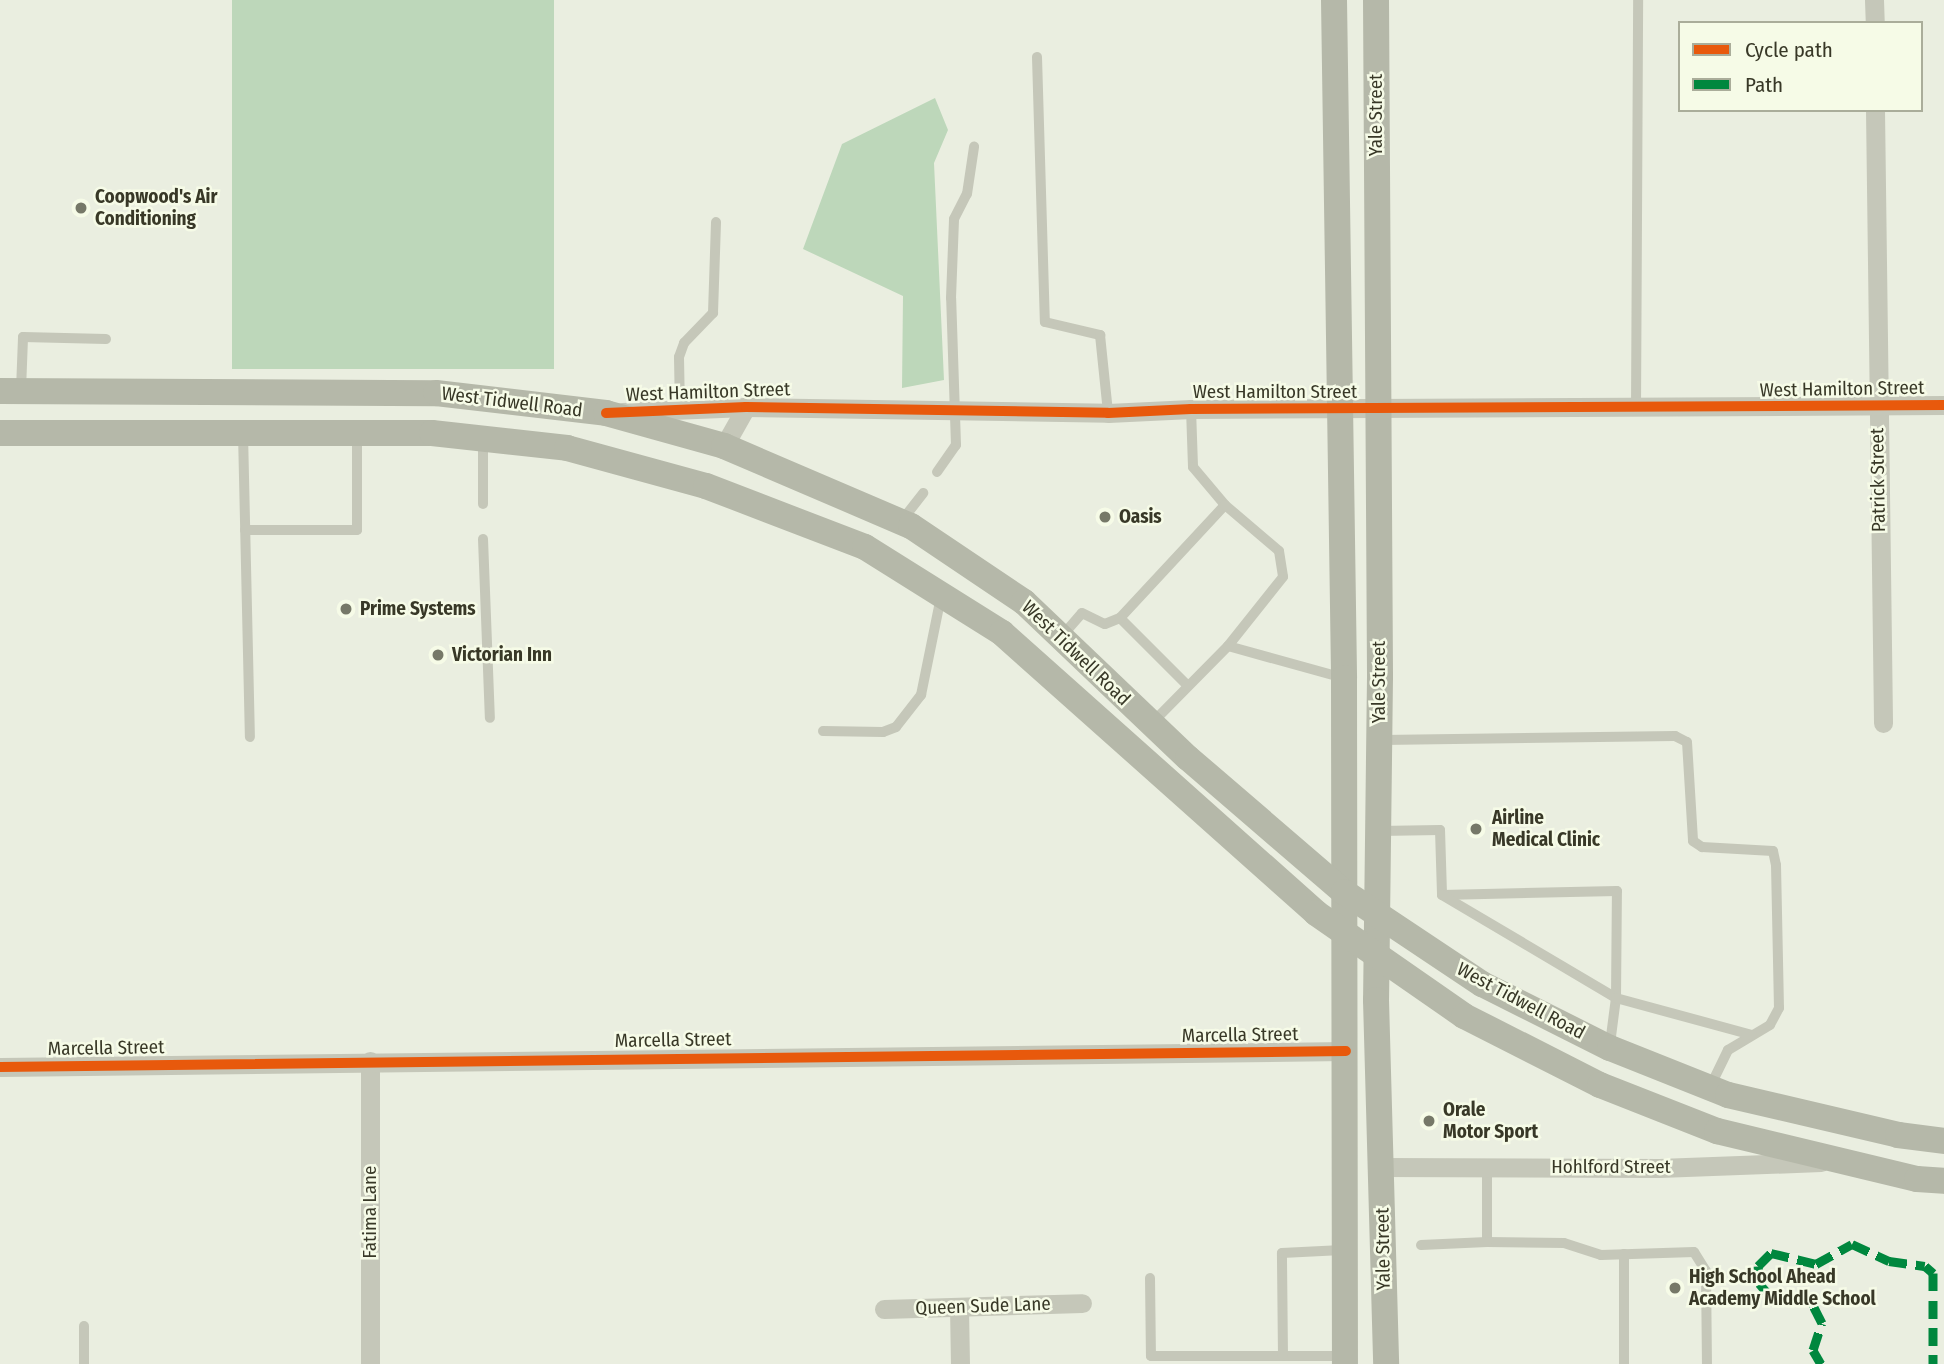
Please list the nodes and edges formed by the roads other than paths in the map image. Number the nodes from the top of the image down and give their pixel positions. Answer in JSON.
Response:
{"nodes":[{"id":1,"x":1637,"y":0,"type":"edge"},
{"id":2,"x":1874,"y":0,"type":"edge"},
{"id":3,"x":1334,"y":5,"type":"edge"},
{"id":4,"x":1376,"y":5,"type":"edge"},
{"id":5,"x":1875,"y":21,"type":"edge"},
{"id":6,"x":1037,"y":57,"type":"dead end"},
{"id":7,"x":1875,"y":112,"type":"edge"},
{"id":8,"x":974,"y":148,"type":"dead end"},
{"id":9,"x":716,"y":222,"type":"dead end"},
{"id":10,"x":106,"y":339,"type":"dead end"},
{"id":11,"x":11,"y":391,"type":"edge"},
{"id":12,"x":357,"y":391,"type":"junction"},
{"id":13,"x":1944,"y":405,"type":"edge"},
{"id":14,"x":1877,"y":406,"type":"junction"},
{"id":15,"x":746,"y":407,"type":"junction"},
{"id":16,"x":1191,"y":409,"type":"junction"},
{"id":17,"x":1339,"y":409,"type":"junction"},
{"id":18,"x":1376,"y":409,"type":"junction"},
{"id":19,"x":680,"y":410,"type":"junction"},
{"id":20,"x":957,"y":410,"type":"junction"},
{"id":21,"x":1636,"y":410,"type":"junction"},
{"id":22,"x":606,"y":413,"type":"junction"},
{"id":23,"x":1108,"y":413,"type":"junction"},
{"id":24,"x":5,"y":433,"type":"edge"},
{"id":25,"x":243,"y":433,"type":"junction"},
{"id":26,"x":357,"y":434,"type":"junction"},
{"id":27,"x":483,"y":440,"type":"junction"},
{"id":28,"x":724,"y":446,"type":"junction"},
{"id":29,"x":937,"y":472,"type":"dead end"},
{"id":30,"x":706,"y":486,"type":"junction"},
{"id":31,"x":923,"y":493,"type":"dead end"},
{"id":32,"x":483,"y":503,"type":"dead end"},
{"id":33,"x":1225,"y":505,"type":"junction"},
{"id":34,"x":901,"y":522,"type":"junction"},
{"id":35,"x":246,"y":530,"type":"junction"},
{"id":36,"x":483,"y":539,"type":"dead end"},
{"id":37,"x":942,"y":593,"type":"junction"},
{"id":38,"x":1120,"y":618,"type":"junction"},
{"id":39,"x":1059,"y":639,"type":"junction"},
{"id":40,"x":1228,"y":646,"type":"junction"},
{"id":41,"x":1033,"y":663,"type":"junction"},
{"id":42,"x":1380,"y":677,"type":"junction"},
{"id":43,"x":1344,"y":678,"type":"junction"},
{"id":44,"x":1186,"y":684,"type":"junction"},
{"id":45,"x":490,"y":718,"type":"dead end"},
{"id":46,"x":1883,"y":723,"type":"dead end"},
{"id":47,"x":1151,"y":724,"type":"junction"},
{"id":48,"x":823,"y":731,"type":"dead end"},
{"id":49,"x":250,"y":737,"type":"dead end"},
{"id":50,"x":1379,"y":740,"type":"junction"},
{"id":51,"x":1379,"y":831,"type":"junction"},
{"id":52,"x":1344,"y":892,"type":"junction"},
{"id":53,"x":1442,"y":895,"type":"junction"},
{"id":54,"x":1379,"y":915,"type":"junction"},
{"id":55,"x":1344,"y":936,"type":"junction"},
{"id":56,"x":1378,"y":956,"type":"junction"},
{"id":57,"x":1616,"y":998,"type":"junction"},
{"id":58,"x":1752,"y":1035,"type":"junction"},
{"id":59,"x":1610,"y":1048,"type":"junction"},
{"id":60,"x":1346,"y":1051,"type":"junction"},
{"id":61,"x":370,"y":1061,"type":"junction"},
{"id":62,"x":0,"y":1067,"type":"edge"},
{"id":63,"x":1719,"y":1091,"type":"junction"},
{"id":64,"x":1717,"y":1131,"type":"junction"},
{"id":65,"x":1944,"y":1141,"type":"edge"},
{"id":66,"x":1841,"y":1161,"type":"junction"},
{"id":67,"x":1381,"y":1167,"type":"junction"},
{"id":68,"x":1487,"y":1167,"type":"junction"},
{"id":69,"x":1944,"y":1181,"type":"edge"},
{"id":70,"x":1487,"y":1242,"type":"junction"},
{"id":71,"x":1421,"y":1245,"type":"dead end"},
{"id":72,"x":1343,"y":1250,"type":"junction"},
{"id":73,"x":1624,"y":1254,"type":"junction"},
{"id":74,"x":1150,"y":1278,"type":"dead end"},
{"id":75,"x":1082,"y":1303,"type":"dead end"},
{"id":76,"x":959,"y":1307,"type":"junction"},
{"id":77,"x":884,"y":1309,"type":"dead end"},
{"id":78,"x":84,"y":1326,"type":"dead end"},
{"id":79,"x":1283,"y":1356,"type":"junction"},
{"id":80,"x":1345,"y":1360,"type":"edge"},
{"id":81,"x":84,"y":1364,"type":"edge"},
{"id":82,"x":370,"y":1364,"type":"edge"},
{"id":83,"x":960,"y":1364,"type":"edge"},
{"id":84,"x":1387,"y":1364,"type":"edge"},
{"id":85,"x":1624,"y":1364,"type":"edge"},
{"id":86,"x":1707,"y":1364,"type":"edge"}],
"edges":[{"from":1,"to":21,"type":"lane"},
{"from":2,"to":5,"type":"street"},
{"from":3,"to":4,"type":"main road"},
{"from":3,"to":17,"type":"main road","name":"Yale Street"},
{"from":4,"to":18,"type":"main road","name":"Yale Street"},
{"from":6,"to":23,"type":"lane"},
{"from":7,"to":14,"type":"street","name":"Patrick Street"},
{"from":8,"to":20,"type":"lane"},
{"from":9,"to":19,"type":"lane"},
{"from":10,"to":11,"type":"lane"},
{"from":11,"to":12,"type":"main road","name":"West Tidwell Road"},
{"from":11,"to":24,"type":"main road"},
{"from":12,"to":22,"type":"main road","name":"West Tidwell Road"},
{"from":12,"to":26,"type":"main road"},
{"from":13,"to":14,"type":"street","name":"West Hamilton Street"},
{"from":14,"to":21,"type":"street","name":"West Hamilton Street"},
{"from":14,"to":46,"type":"street","name":"Patrick Street"},
{"from":15,"to":19,"type":"street","name":"West Hamilton Street"},
{"from":15,"to":20,"type":"street","name":"West Hamilton Street"},
{"from":15,"to":28,"type":"street","name":"West Hamilton Street"},
{"from":16,"to":17,"type":"street","name":"West Hamilton Street"},
{"from":16,"to":23,"type":"street","name":"West Hamilton Street"},
{"from":16,"to":33,"type":"lane"},
{"from":17,"to":18,"type":"street","name":"West Hamilton Street"},
{"from":17,"to":43,"type":"main road","name":"Yale Street"},
{"from":18,"to":21,"type":"street","name":"West Hamilton Street"},
{"from":18,"to":42,"type":"main road","name":"Yale Street"},
{"from":19,"to":22,"type":"street","name":"West Hamilton Street"},
{"from":20,"to":23,"type":"street","name":"West Hamilton Street"},
{"from":20,"to":29,"type":"lane"},
{"from":22,"to":28,"type":"main road","name":"West Tidwell Road"},
{"from":24,"to":25,"type":"main road","name":"West Tidwell Road"},
{"from":25,"to":26,"type":"main road","name":"West Tidwell Road"},
{"from":25,"to":35,"type":"lane"},
{"from":26,"to":27,"type":"main road","name":"West Tidwell Road"},
{"from":26,"to":35,"type":"lane"},
{"from":27,"to":30,"type":"main road","name":"West Tidwell Road"},
{"from":27,"to":32,"type":"lane"},
{"from":28,"to":30,"type":"main road"},
{"from":28,"to":34,"type":"main road","name":"West Tidwell Road"},
{"from":30,"to":37,"type":"main road","name":"West Tidwell Road"},
{"from":31,"to":34,"type":"lane"},
{"from":33,"to":38,"type":"lane"},
{"from":33,"to":40,"type":"lane"},
{"from":34,"to":39,"type":"main road","name":"West Tidwell Road"},
{"from":35,"to":49,"type":"lane"},
{"from":36,"to":45,"type":"lane"},
{"from":37,"to":41,"type":"main road","name":"West Tidwell Road"},
{"from":37,"to":48,"type":"lane"},
{"from":38,"to":39,"type":"lane"},
{"from":38,"to":44,"type":"lane"},
{"from":39,"to":41,"type":"main road"},
{"from":39,"to":47,"type":"main road","name":"West Tidwell Road"},
{"from":40,"to":43,"type":"lane"},
{"from":40,"to":44,"type":"lane"},
{"from":41,"to":55,"type":"main road","name":"West Tidwell Road"},
{"from":42,"to":43,"type":"main road"},
{"from":42,"to":50,"type":"main road","name":"Yale Street"},
{"from":43,"to":52,"type":"main road","name":"Yale Street"},
{"from":44,"to":47,"type":"lane"},
{"from":47,"to":52,"type":"main road","name":"West Tidwell Road"},
{"from":50,"to":51,"type":"main road","name":"Yale Street"},
{"from":50,"to":58,"type":"lane"},
{"from":51,"to":53,"type":"lane"},
{"from":51,"to":54,"type":"main road","name":"Yale Street"},
{"from":52,"to":54,"type":"main road","name":"West Tidwell Road"},
{"from":52,"to":55,"type":"main road","name":"Yale Street"},
{"from":53,"to":57,"type":"lane"},
{"from":53,"to":57,"type":"lane"},
{"from":54,"to":56,"type":"main road","name":"Yale Street"},
{"from":54,"to":59,"type":"main road","name":"West Tidwell Road"},
{"from":55,"to":56,"type":"main road","name":"West Tidwell Road"},
{"from":55,"to":60,"type":"main road","name":"Yale Street"},
{"from":56,"to":64,"type":"main road","name":"West Tidwell Road"},
{"from":56,"to":67,"type":"main road","name":"Yale Street"},
{"from":57,"to":58,"type":"lane"},
{"from":57,"to":59,"type":"lane"},
{"from":58,"to":63,"type":"lane"},
{"from":59,"to":63,"type":"main road","name":"West Tidwell Road"},
{"from":60,"to":61,"type":"street","name":"Marcella Street"},
{"from":60,"to":72,"type":"main road","name":"Yale Street"},
{"from":61,"to":62,"type":"street","name":"Marcella Street"},
{"from":61,"to":82,"type":"street","name":"Fatima Lane"},
{"from":63,"to":64,"type":"main road"},
{"from":63,"to":65,"type":"main road","name":"West Tidwell Road"},
{"from":64,"to":66,"type":"main road","name":"West Tidwell Road"},
{"from":66,"to":68,"type":"street","name":"Hohlford Street"},
{"from":66,"to":69,"type":"main road","name":"West Tidwell Road"},
{"from":67,"to":68,"type":"street","name":"Hohlford Street"},
{"from":67,"to":84,"type":"main road","name":"Yale Street"},
{"from":68,"to":70,"type":"lane"},
{"from":70,"to":71,"type":"lane"},
{"from":70,"to":73,"type":"lane"},
{"from":72,"to":79,"type":"lane"},
{"from":72,"to":80,"type":"main road","name":"Yale Street"},
{"from":73,"to":85,"type":"lane"},
{"from":73,"to":86,"type":"lane"},
{"from":74,"to":79,"type":"lane"},
{"from":75,"to":76,"type":"street","name":"Queen Sude Lane"},
{"from":76,"to":77,"type":"street","name":"Queen Sude Lane"},
{"from":76,"to":83,"type":"street"},
{"from":78,"to":81,"type":"lane"},
{"from":79,"to":80,"type":"lane"}]}
